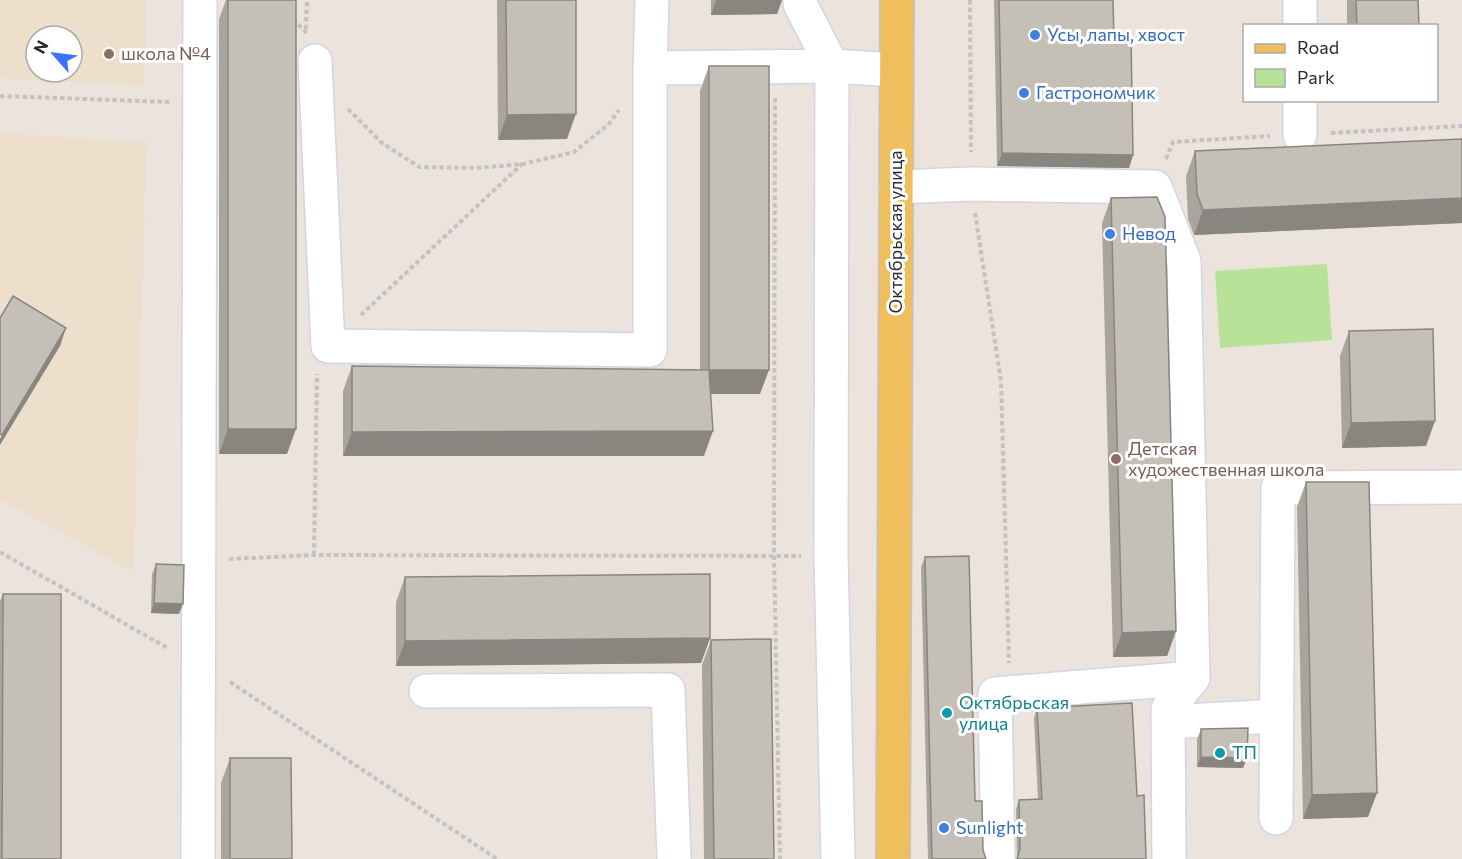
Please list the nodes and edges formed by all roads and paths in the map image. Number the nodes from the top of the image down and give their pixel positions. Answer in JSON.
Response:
{"nodes":[{"id":1,"x":200,"y":0,"type":"edge"},
{"id":2,"x":307,"y":0,"type":"edge"},
{"id":3,"x":652,"y":0,"type":"edge"},
{"id":4,"x":800,"y":0,"type":"edge"},
{"id":5,"x":897,"y":0,"type":"edge"},
{"id":6,"x":970,"y":0,"type":"edge"},
{"id":7,"x":1300,"y":0,"type":"edge"},
{"id":8,"x":289,"y":15,"type":"edge"},
{"id":9,"x":1300,"y":24,"type":"edge"},
{"id":10,"x":306,"y":30,"type":"junction"},
{"id":11,"x":315,"y":61,"type":"joint"},
{"id":12,"x":832,"y":66,"type":"junction"},
{"id":13,"x":775,"y":67,"type":"junction"},
{"id":14,"x":650,"y":68,"type":"junction"},
{"id":15,"x":896,"y":70,"type":"junction"},
{"id":16,"x":0,"y":96,"type":"edge"},
{"id":17,"x":1300,"y":102,"type":"edge"},
{"id":18,"x":200,"y":104,"type":"junction"},
{"id":19,"x":622,"y":106,"type":"dead end"},
{"id":20,"x":345,"y":107,"type":"dead end"},
{"id":21,"x":1300,"y":135,"type":"dead end"},
{"id":22,"x":971,"y":184,"type":"junction"},
{"id":23,"x":896,"y":187,"type":"junction"},
{"id":24,"x":1462,"y":487,"type":"edge"},
{"id":25,"x":0,"y":552,"type":"edge"},
{"id":26,"x":774,"y":556,"type":"junction"},
{"id":27,"x":831,"y":556,"type":"junction"},
{"id":28,"x":199,"y":558,"type":"junction"},
{"id":29,"x":199,"y":661,"type":"junction"},
{"id":30,"x":1193,"y":678,"type":"junction"},
{"id":31,"x":426,"y":691,"type":"dead end"},
{"id":32,"x":1010,"y":693,"type":"junction"},
{"id":33,"x":1277,"y":716,"type":"junction"},
{"id":34,"x":1168,"y":722,"type":"junction"},
{"id":35,"x":1276,"y":818,"type":"dead end"},
{"id":36,"x":198,"y":859,"type":"edge"},
{"id":37,"x":497,"y":859,"type":"edge"},
{"id":38,"x":674,"y":859,"type":"edge"},
{"id":39,"x":780,"y":859,"type":"edge"},
{"id":40,"x":838,"y":859,"type":"edge"},
{"id":41,"x":893,"y":859,"type":"edge"},
{"id":42,"x":998,"y":859,"type":"edge"},
{"id":43,"x":1169,"y":859,"type":"edge"}],
"edges":[{"from":1,"to":18,"type":"lane"},
{"from":2,"to":10,"type":"path"},
{"from":3,"to":14,"type":"lane"},
{"from":4,"to":12,"type":"lane"},
{"from":5,"to":15,"type":"main road","name":"Октябрьская улица"},
{"from":6,"to":22,"type":"path"},
{"from":7,"to":9,"type":"lane"},
{"from":8,"to":10,"type":"path"},
{"from":10,"to":11,"type":"path"},
{"from":11,"to":14,"type":"lane"},
{"from":12,"to":13,"type":"lane"},
{"from":12,"to":15,"type":"lane"},
{"from":12,"to":27,"type":"lane"},
{"from":13,"to":14,"type":"lane"},
{"from":13,"to":26,"type":"path"},
{"from":15,"to":23,"type":"main road","name":"Октябрьская улица"},
{"from":16,"to":18,"type":"path"},
{"from":17,"to":21,"type":"lane"},
{"from":18,"to":28,"type":"lane"},
{"from":19,"to":20,"type":"path"},
{"from":22,"to":23,"type":"lane"},
{"from":22,"to":30,"type":"lane"},
{"from":22,"to":32,"type":"path"},
{"from":23,"to":41,"type":"main road","name":"Октябрьская улица"},
{"from":24,"to":33,"type":"lane"},
{"from":25,"to":29,"type":"path"},
{"from":26,"to":27,"type":"path"},
{"from":26,"to":28,"type":"path"},
{"from":26,"to":39,"type":"path"},
{"from":27,"to":40,"type":"lane"},
{"from":28,"to":29,"type":"lane"},
{"from":29,"to":36,"type":"lane"},
{"from":29,"to":37,"type":"path"},
{"from":30,"to":32,"type":"lane"},
{"from":30,"to":34,"type":"lane"},
{"from":31,"to":38,"type":"lane"},
{"from":32,"to":42,"type":"lane"},
{"from":33,"to":34,"type":"lane"},
{"from":33,"to":35,"type":"lane"},
{"from":34,"to":43,"type":"lane"}]}
